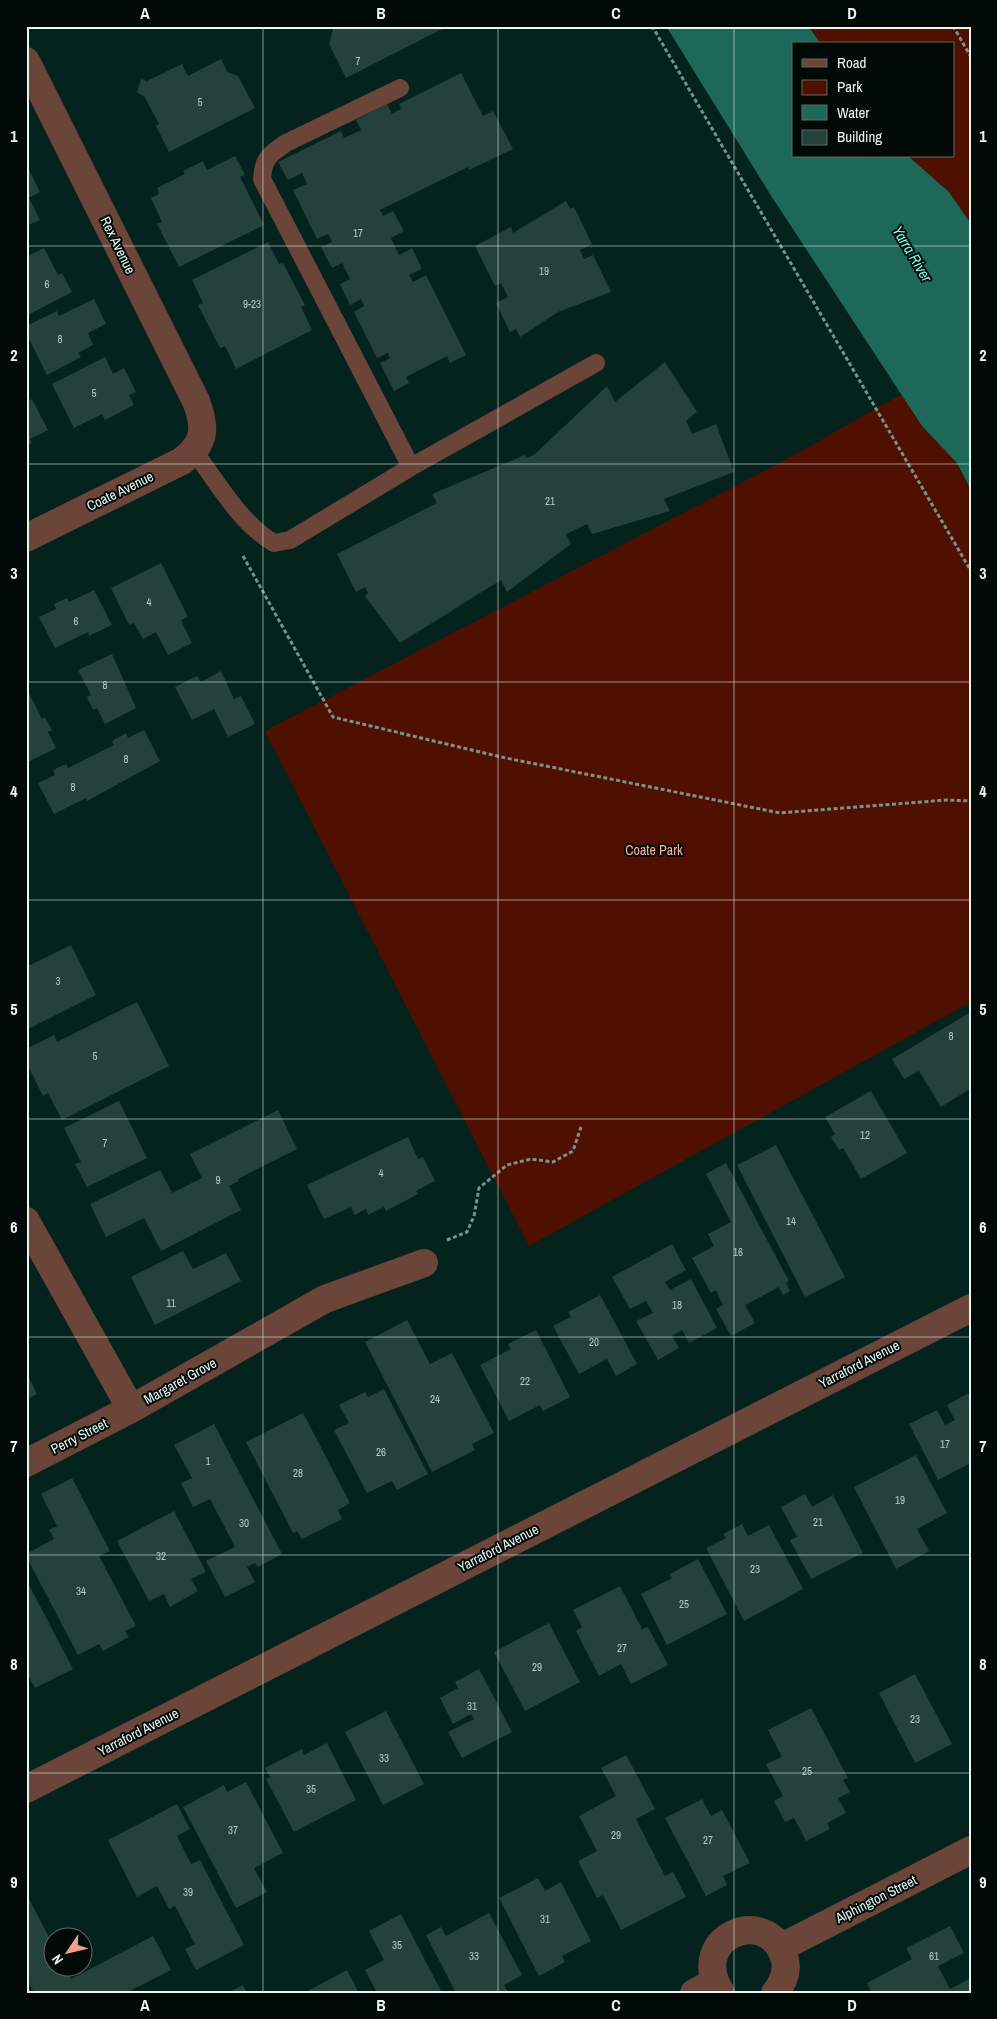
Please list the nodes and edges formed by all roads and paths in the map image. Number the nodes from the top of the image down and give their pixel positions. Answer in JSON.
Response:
{"nodes":[{"id":1,"x":652,"y":26,"type":"edge"},
{"id":2,"x":953,"y":26,"type":"edge"},
{"id":3,"x":971,"y":57,"type":"edge"},
{"id":4,"x":26,"y":60,"type":"edge"},
{"id":5,"x":400,"y":88,"type":"dead end"},
{"id":6,"x":596,"y":363,"type":"dead end"},
{"id":7,"x":198,"y":442,"type":"junction"},
{"id":8,"x":411,"y":467,"type":"junction"},
{"id":9,"x":26,"y":538,"type":"edge"},
{"id":10,"x":238,"y":547,"type":"dead end"},
{"id":11,"x":971,"y":571,"type":"edge"},
{"id":12,"x":971,"y":801,"type":"edge"},
{"id":13,"x":581,"y":1127,"type":"dead end"},
{"id":14,"x":26,"y":1221,"type":"edge"},
{"id":15,"x":466,"y":1232,"type":"dead end"},
{"id":16,"x":424,"y":1263,"type":"dead end"},
{"id":17,"x":971,"y":1308,"type":"edge"},
{"id":18,"x":131,"y":1409,"type":"junction"},
{"id":19,"x":26,"y":1463,"type":"edge"},
{"id":20,"x":26,"y":1789,"type":"edge"},
{"id":21,"x":971,"y":1850,"type":"edge"},
{"id":22,"x":780,"y":1948,"type":"junction"},
{"id":23,"x":710,"y":1989,"type":"edge"},
{"id":24,"x":775,"y":1993,"type":"edge"}],
"edges":[{"from":1,"to":11,"type":"path"},
{"from":2,"to":3,"type":"path"},
{"from":4,"to":7,"type":"street","name":"Rex Avenue"},
{"from":5,"to":8,"type":"lane"},
{"from":6,"to":8,"type":"lane"},
{"from":7,"to":8,"type":"lane"},
{"from":7,"to":9,"type":"street","name":"Coate Avenue"},
{"from":10,"to":12,"type":"path"},
{"from":13,"to":15,"type":"path"},
{"from":14,"to":18,"type":"street","name":"Margaret Grove"},
{"from":16,"to":18,"type":"street","name":"Margaret Grove"},
{"from":17,"to":20,"type":"street","name":"Yarraford Avenue"},
{"from":18,"to":19,"type":"street","name":"Perry Street"},
{"from":21,"to":22,"type":"street","name":"Alphington Street"},
{"from":22,"to":23,"type":"street"},
{"from":22,"to":24,"type":"street"}]}
